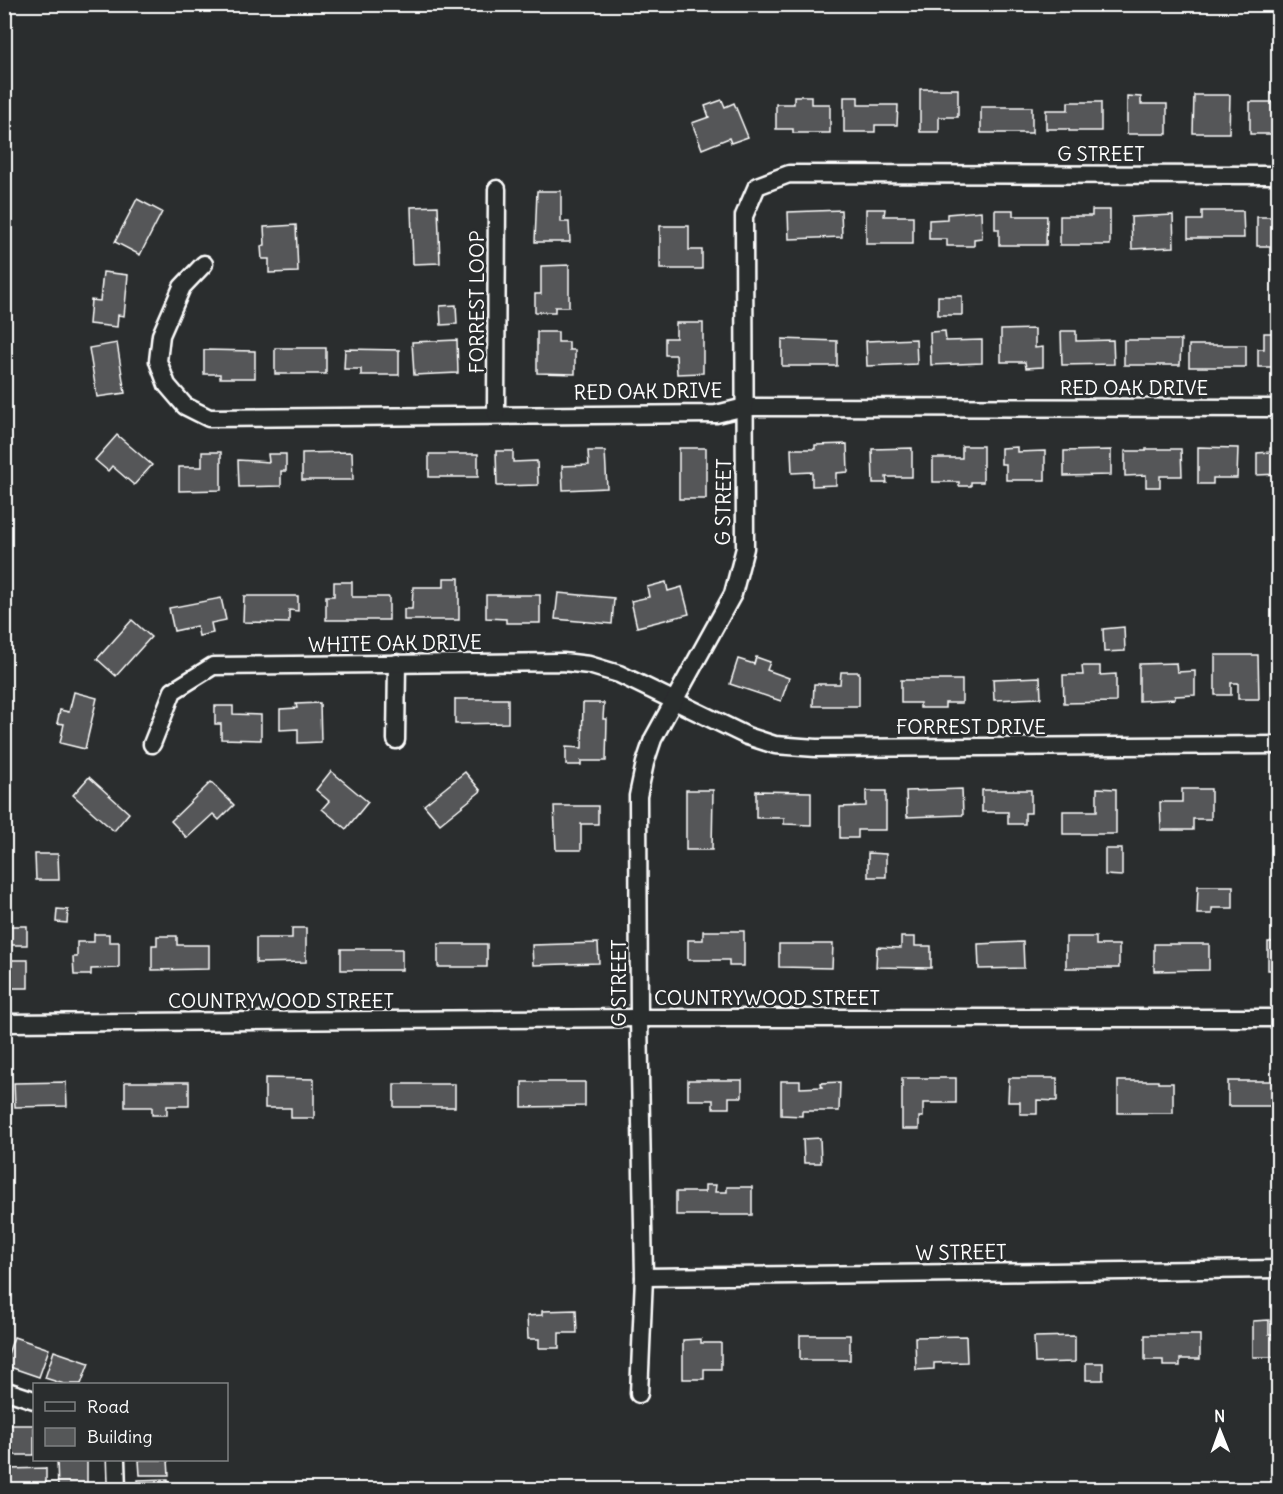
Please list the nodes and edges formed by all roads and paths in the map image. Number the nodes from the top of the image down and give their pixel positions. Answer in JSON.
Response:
{"nodes":[{"id":1,"x":1278,"y":175,"type":"edge"},
{"id":2,"x":497,"y":189,"type":"dead end"},
{"id":3,"x":204,"y":264,"type":"dead end"},
{"id":4,"x":745,"y":407,"type":"junction"},
{"id":5,"x":1278,"y":408,"type":"edge"},
{"id":6,"x":496,"y":414,"type":"junction"},
{"id":7,"x":397,"y":663,"type":"junction"},
{"id":8,"x":675,"y":700,"type":"junction"},
{"id":9,"x":396,"y":740,"type":"dead end"},
{"id":10,"x":152,"y":744,"type":"dead end"},
{"id":11,"x":1278,"y":745,"type":"edge"},
{"id":12,"x":639,"y":1018,"type":"junction"},
{"id":13,"x":1278,"y":1018,"type":"edge"},
{"id":14,"x":4,"y":1023,"type":"edge"},
{"id":15,"x":1278,"y":1269,"type":"edge"},
{"id":16,"x":644,"y":1277,"type":"junction"},
{"id":17,"x":4,"y":1390,"type":"edge"},
{"id":18,"x":639,"y":1394,"type":"dead end"},
{"id":19,"x":33,"y":1400,"type":"edge"},
{"id":20,"x":116,"y":1461,"type":"edge"},
{"id":21,"x":117,"y":1490,"type":"edge"}],
"edges":[{"from":1,"to":4,"type":"street","name":"G STREET"},
{"from":2,"to":6,"type":"street","name":"FORREST LOOP"},
{"from":3,"to":6,"type":"street","name":"RED OAK DRIVE"},
{"from":4,"to":5,"type":"street","name":"RED OAK DRIVE"},
{"from":4,"to":6,"type":"street","name":"RED OAK DRIVE"},
{"from":4,"to":8,"type":"street","name":"G STREET"},
{"from":7,"to":8,"type":"street","name":"WHITE OAK DRIVE"},
{"from":7,"to":9,"type":"street"},
{"from":7,"to":10,"type":"street","name":"WHITE OAK DRIVE"},
{"from":8,"to":11,"type":"street","name":"FORREST DRIVE"},
{"from":8,"to":12,"type":"street","name":"G STREET"},
{"from":12,"to":13,"type":"street","name":"COUNTRYWOOD STREET"},
{"from":12,"to":14,"type":"street","name":"COUNTRYWOOD STREET"},
{"from":12,"to":16,"type":"street","name":"G STREET"},
{"from":15,"to":16,"type":"street","name":"W STREET"},
{"from":16,"to":18,"type":"street","name":"G STREET"},
{"from":17,"to":19,"type":"street"},
{"from":20,"to":21,"type":"street"}]}
